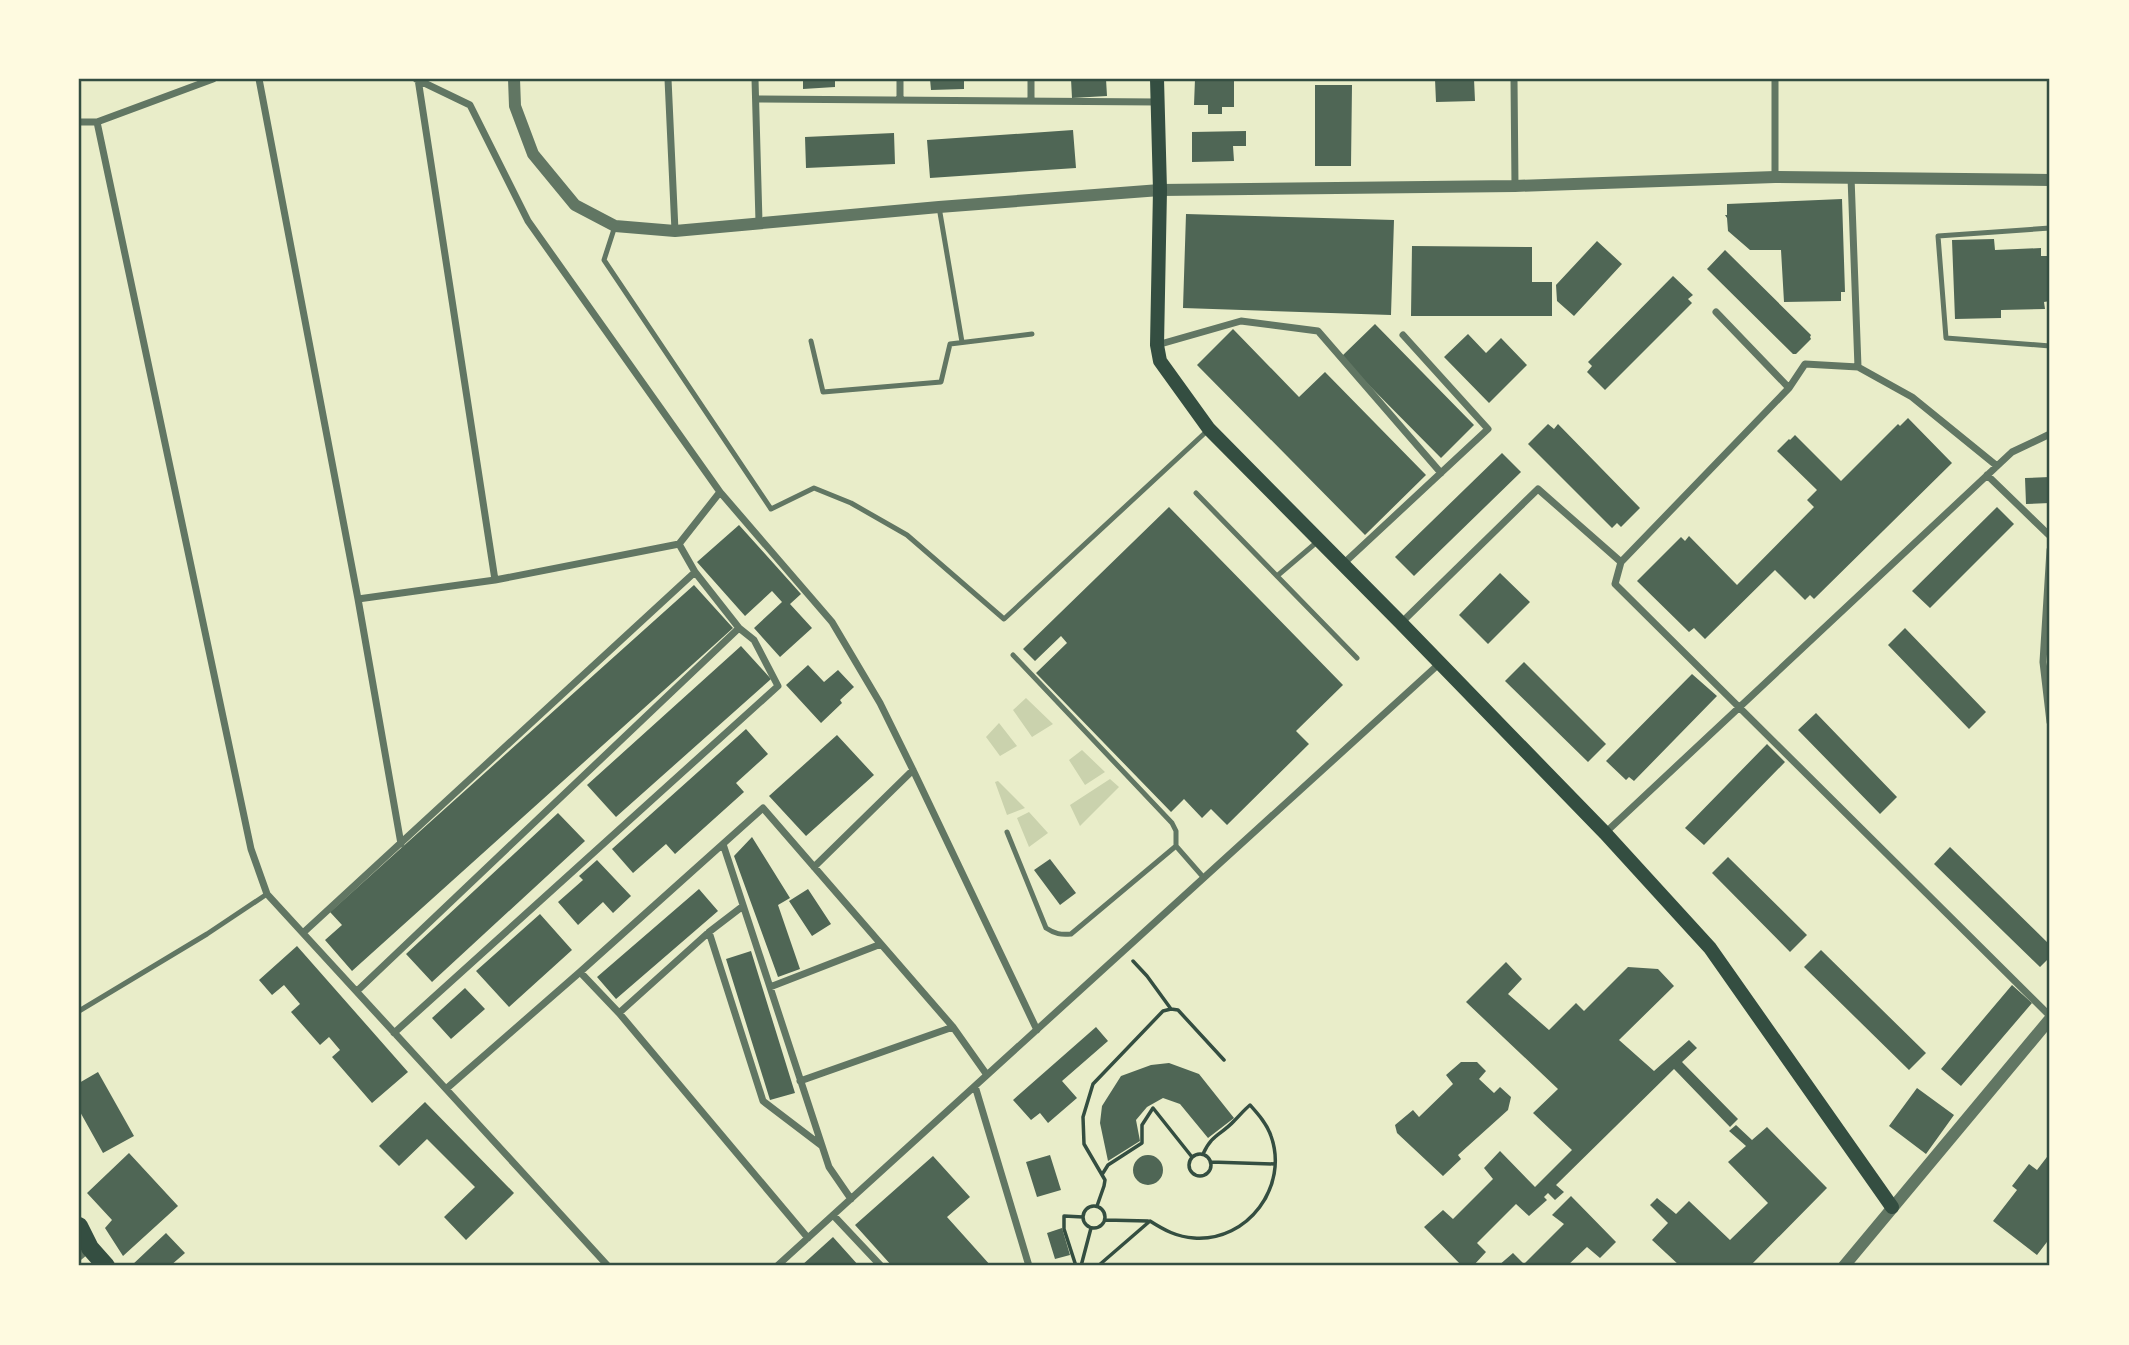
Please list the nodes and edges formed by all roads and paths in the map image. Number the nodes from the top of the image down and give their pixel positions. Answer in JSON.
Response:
{"nodes":[{"id":1,"x":213,"y":79,"type":"edge"},
{"id":2,"x":259,"y":79,"type":"edge"},
{"id":3,"x":417,"y":79,"type":"edge"},
{"id":4,"x":514,"y":79,"type":"edge"},
{"id":5,"x":668,"y":79,"type":"edge"},
{"id":6,"x":755,"y":79,"type":"edge"},
{"id":7,"x":900,"y":79,"type":"edge"},
{"id":8,"x":1031,"y":79,"type":"edge"},
{"id":9,"x":1157,"y":79,"type":"edge"},
{"id":10,"x":1514,"y":79,"type":"edge"},
{"id":11,"x":1775,"y":79,"type":"edge"},
{"id":12,"x":756,"y":99,"type":"junction"},
{"id":13,"x":900,"y":99,"type":"junction"},
{"id":14,"x":1031,"y":101,"type":"junction"},
{"id":15,"x":1157,"y":102,"type":"junction"},
{"id":16,"x":79,"y":122,"type":"edge"},
{"id":17,"x":97,"y":122,"type":"junction"},
{"id":18,"x":1775,"y":177,"type":"junction"},
{"id":19,"x":1851,"y":177,"type":"junction"},
{"id":20,"x":2050,"y":180,"type":"edge"},
{"id":21,"x":1515,"y":186,"type":"junction"},
{"id":22,"x":1160,"y":190,"type":"junction"},
{"id":23,"x":939,"y":207,"type":"junction"},
{"id":24,"x":759,"y":222,"type":"junction"},
{"id":25,"x":615,"y":226,"type":"junction"},
{"id":26,"x":2050,"y":228,"type":"edge"},
{"id":27,"x":675,"y":231,"type":"junction"},
{"id":28,"x":1716,"y":312,"type":"dead end"},
{"id":29,"x":1032,"y":334,"type":"dead end"},
{"id":30,"x":1403,"y":335,"type":"dead end"},
{"id":31,"x":811,"y":341,"type":"dead end"},
{"id":32,"x":962,"y":342,"type":"junction"},
{"id":33,"x":1157,"y":345,"type":"junction"},
{"id":34,"x":2050,"y":346,"type":"edge"},
{"id":35,"x":1858,"y":367,"type":"junction"},
{"id":36,"x":1789,"y":388,"type":"junction"},
{"id":37,"x":1209,"y":429,"type":"junction"},
{"id":38,"x":2050,"y":435,"type":"edge"},
{"id":39,"x":1997,"y":466,"type":"junction"},
{"id":40,"x":1441,"y":473,"type":"junction"},
{"id":41,"x":1987,"y":475,"type":"junction"},
{"id":42,"x":720,"y":492,"type":"junction"},
{"id":43,"x":1196,"y":493,"type":"dead end"},
{"id":44,"x":2050,"y":536,"type":"edge"},
{"id":45,"x":1319,"y":540,"type":"junction"},
{"id":46,"x":679,"y":544,"type":"junction"},
{"id":47,"x":2050,"y":550,"type":"edge"},
{"id":48,"x":1621,"y":562,"type":"junction"},
{"id":49,"x":1343,"y":564,"type":"junction"},
{"id":50,"x":695,"y":572,"type":"junction"},
{"id":51,"x":1277,"y":576,"type":"junction"},
{"id":52,"x":495,"y":580,"type":"junction"},
{"id":53,"x":358,"y":599,"type":"junction"},
{"id":54,"x":1401,"y":623,"type":"junction"},
{"id":55,"x":738,"y":628,"type":"junction"},
{"id":56,"x":1013,"y":655,"type":"dead end"},
{"id":57,"x":1357,"y":658,"type":"dead end"},
{"id":58,"x":1440,"y":663,"type":"junction"},
{"id":59,"x":1739,"y":708,"type":"junction"},
{"id":60,"x":2050,"y":722,"type":"edge"},
{"id":61,"x":913,"y":770,"type":"junction"},
{"id":62,"x":1007,"y":832,"type":"dead end"},
{"id":63,"x":1605,"y":833,"type":"junction"},
{"id":64,"x":401,"y":844,"type":"junction"},
{"id":65,"x":723,"y":844,"type":"junction"},
{"id":66,"x":1176,"y":846,"type":"junction"},
{"id":67,"x":814,"y":867,"type":"junction"},
{"id":68,"x":1204,"y":878,"type":"junction"},
{"id":69,"x":267,"y":894,"type":"junction"},
{"id":70,"x":743,"y":906,"type":"junction"},
{"id":71,"x":304,"y":932,"type":"junction"},
{"id":72,"x":709,"y":932,"type":"junction"},
{"id":73,"x":881,"y":944,"type":"junction"},
{"id":74,"x":1123,"y":951,"type":"junction"},
{"id":75,"x":580,"y":972,"type":"junction"},
{"id":76,"x":770,"y":987,"type":"junction"},
{"id":77,"x":357,"y":991,"type":"junction"},
{"id":78,"x":1171,"y":1009,"type":"junction"},
{"id":79,"x":79,"y":1011,"type":"edge"},
{"id":80,"x":619,"y":1013,"type":"junction"},
{"id":81,"x":2050,"y":1018,"type":"edge"},
{"id":82,"x":953,"y":1027,"type":"junction"},
{"id":83,"x":1037,"y":1030,"type":"junction"},
{"id":84,"x":394,"y":1033,"type":"junction"},
{"id":85,"x":1224,"y":1060,"type":"dead end"},
{"id":86,"x":987,"y":1075,"type":"junction"},
{"id":87,"x":800,"y":1081,"type":"junction"},
{"id":88,"x":975,"y":1086,"type":"junction"},
{"id":89,"x":446,"y":1089,"type":"junction"},
{"id":90,"x":822,"y":1147,"type":"junction"},
{"id":91,"x":1203,"y":1154,"type":"junction"},
{"id":92,"x":1192,"y":1157,"type":"junction"},
{"id":93,"x":1211,"y":1162,"type":"junction"},
{"id":94,"x":1275,"y":1164,"type":"junction"},
{"id":95,"x":1102,"y":1174,"type":"junction"},
{"id":96,"x":851,"y":1199,"type":"junction"},
{"id":97,"x":1097,"y":1206,"type":"junction"},
{"id":98,"x":1892,"y":1207,"type":"junction"},
{"id":99,"x":833,"y":1215,"type":"junction"},
{"id":100,"x":1083,"y":1217,"type":"junction"},
{"id":101,"x":1105,"y":1220,"type":"junction"},
{"id":102,"x":1150,"y":1221,"type":"junction"},
{"id":103,"x":79,"y":1226,"type":"edge"},
{"id":104,"x":1091,"y":1228,"type":"junction"},
{"id":105,"x":808,"y":1238,"type":"junction"},
{"id":106,"x":85,"y":1253,"type":"edge"},
{"id":107,"x":106,"y":1266,"type":"edge"},
{"id":108,"x":608,"y":1266,"type":"edge"},
{"id":109,"x":778,"y":1266,"type":"edge"},
{"id":110,"x":880,"y":1266,"type":"edge"},
{"id":111,"x":1029,"y":1266,"type":"edge"},
{"id":112,"x":1078,"y":1266,"type":"edge"},
{"id":113,"x":1098,"y":1266,"type":"edge"},
{"id":114,"x":1844,"y":1266,"type":"edge"}],
"edges":[{"from":1,"to":17,"type":"street"},
{"from":2,"to":53,"type":"street"},
{"from":3,"to":42,"type":"street"},
{"from":3,"to":52,"type":"street"},
{"from":4,"to":25,"type":"street"},
{"from":5,"to":27,"type":"street"},
{"from":6,"to":12,"type":"street"},
{"from":7,"to":13,"type":"street"},
{"from":8,"to":14,"type":"street"},
{"from":9,"to":15,"type":"main road"},
{"from":10,"to":21,"type":"street"},
{"from":11,"to":18,"type":"street"},
{"from":12,"to":13,"type":"street"},
{"from":12,"to":24,"type":"street"},
{"from":13,"to":14,"type":"street"},
{"from":14,"to":15,"type":"street"},
{"from":15,"to":22,"type":"main road"},
{"from":16,"to":17,"type":"street"},
{"from":17,"to":69,"type":"street"},
{"from":18,"to":19,"type":"street"},
{"from":18,"to":21,"type":"street"},
{"from":19,"to":20,"type":"street"},
{"from":19,"to":35,"type":"street"},
{"from":21,"to":22,"type":"street"},
{"from":22,"to":23,"type":"street"},
{"from":22,"to":33,"type":"main road"},
{"from":23,"to":24,"type":"street"},
{"from":23,"to":32,"type":"lane"},
{"from":24,"to":27,"type":"street"},
{"from":25,"to":27,"type":"street"},
{"from":25,"to":37,"type":"lane"},
{"from":26,"to":34,"type":"lane"},
{"from":28,"to":36,"type":"street"},
{"from":29,"to":32,"type":"lane"},
{"from":30,"to":40,"type":"street"},
{"from":31,"to":32,"type":"lane"},
{"from":33,"to":37,"type":"main road"},
{"from":33,"to":40,"type":"street"},
{"from":35,"to":36,"type":"street"},
{"from":35,"to":39,"type":"street"},
{"from":36,"to":48,"type":"street"},
{"from":37,"to":45,"type":"main road"},
{"from":38,"to":39,"type":"street"},
{"from":39,"to":41,"type":"street"},
{"from":40,"to":49,"type":"street"},
{"from":41,"to":44,"type":"street"},
{"from":41,"to":59,"type":"street"},
{"from":42,"to":46,"type":"street"},
{"from":42,"to":61,"type":"street"},
{"from":43,"to":51,"type":"lane"},
{"from":45,"to":49,"type":"main road"},
{"from":45,"to":51,"type":"lane"},
{"from":46,"to":50,"type":"street"},
{"from":46,"to":52,"type":"street"},
{"from":47,"to":60,"type":"street"},
{"from":48,"to":54,"type":"street"},
{"from":48,"to":59,"type":"street"},
{"from":49,"to":54,"type":"main road"},
{"from":50,"to":55,"type":"street"},
{"from":50,"to":64,"type":"street"},
{"from":51,"to":57,"type":"lane"},
{"from":52,"to":53,"type":"street"},
{"from":53,"to":64,"type":"street"},
{"from":54,"to":58,"type":"main road"},
{"from":55,"to":77,"type":"street"},
{"from":55,"to":84,"type":"street"},
{"from":56,"to":66,"type":"lane"},
{"from":58,"to":63,"type":"main road"},
{"from":58,"to":68,"type":"street"},
{"from":59,"to":63,"type":"street"},
{"from":59,"to":81,"type":"street"},
{"from":61,"to":67,"type":"street"},
{"from":61,"to":83,"type":"street"},
{"from":62,"to":66,"type":"lane"},
{"from":63,"to":98,"type":"main road"},
{"from":64,"to":71,"type":"street"},
{"from":65,"to":67,"type":"street"},
{"from":65,"to":70,"type":"street"},
{"from":65,"to":75,"type":"street"},
{"from":66,"to":68,"type":"lane"},
{"from":67,"to":73,"type":"street"},
{"from":68,"to":74,"type":"street"},
{"from":69,"to":71,"type":"street"},
{"from":69,"to":79,"type":"lane"},
{"from":70,"to":72,"type":"street"},
{"from":70,"to":76,"type":"street"},
{"from":71,"to":77,"type":"street"},
{"from":72,"to":80,"type":"street"},
{"from":72,"to":90,"type":"street"},
{"from":73,"to":76,"type":"street"},
{"from":73,"to":82,"type":"street"},
{"from":74,"to":78,"type":"path"},
{"from":74,"to":83,"type":"street"},
{"from":75,"to":80,"type":"street"},
{"from":75,"to":89,"type":"street"},
{"from":76,"to":87,"type":"street"},
{"from":77,"to":84,"type":"street"},
{"from":78,"to":85,"type":"path"},
{"from":78,"to":95,"type":"path"},
{"from":80,"to":105,"type":"street"},
{"from":81,"to":98,"type":"street"},
{"from":82,"to":86,"type":"street"},
{"from":82,"to":87,"type":"street"},
{"from":83,"to":86,"type":"street"},
{"from":84,"to":89,"type":"street"},
{"from":86,"to":88,"type":"street"},
{"from":87,"to":90,"type":"street"},
{"from":88,"to":96,"type":"street"},
{"from":88,"to":111,"type":"street"},
{"from":89,"to":108,"type":"street"},
{"from":90,"to":96,"type":"street"},
{"from":91,"to":92,"type":"path"},
{"from":91,"to":93,"type":"path"},
{"from":91,"to":94,"type":"path"},
{"from":92,"to":93,"type":"path"},
{"from":92,"to":95,"type":"path"},
{"from":93,"to":94,"type":"path"},
{"from":94,"to":102,"type":"path"},
{"from":95,"to":97,"type":"path"},
{"from":96,"to":99,"type":"street"},
{"from":97,"to":100,"type":"path"},
{"from":97,"to":101,"type":"path"},
{"from":98,"to":114,"type":"street"},
{"from":99,"to":105,"type":"street"},
{"from":99,"to":110,"type":"street"},
{"from":100,"to":104,"type":"path"},
{"from":100,"to":112,"type":"path"},
{"from":101,"to":102,"type":"path"},
{"from":101,"to":104,"type":"path"},
{"from":102,"to":113,"type":"path"},
{"from":103,"to":106,"type":"main road"},
{"from":104,"to":112,"type":"path"},
{"from":105,"to":109,"type":"street"},
{"from":106,"to":107,"type":"main road"}]}
